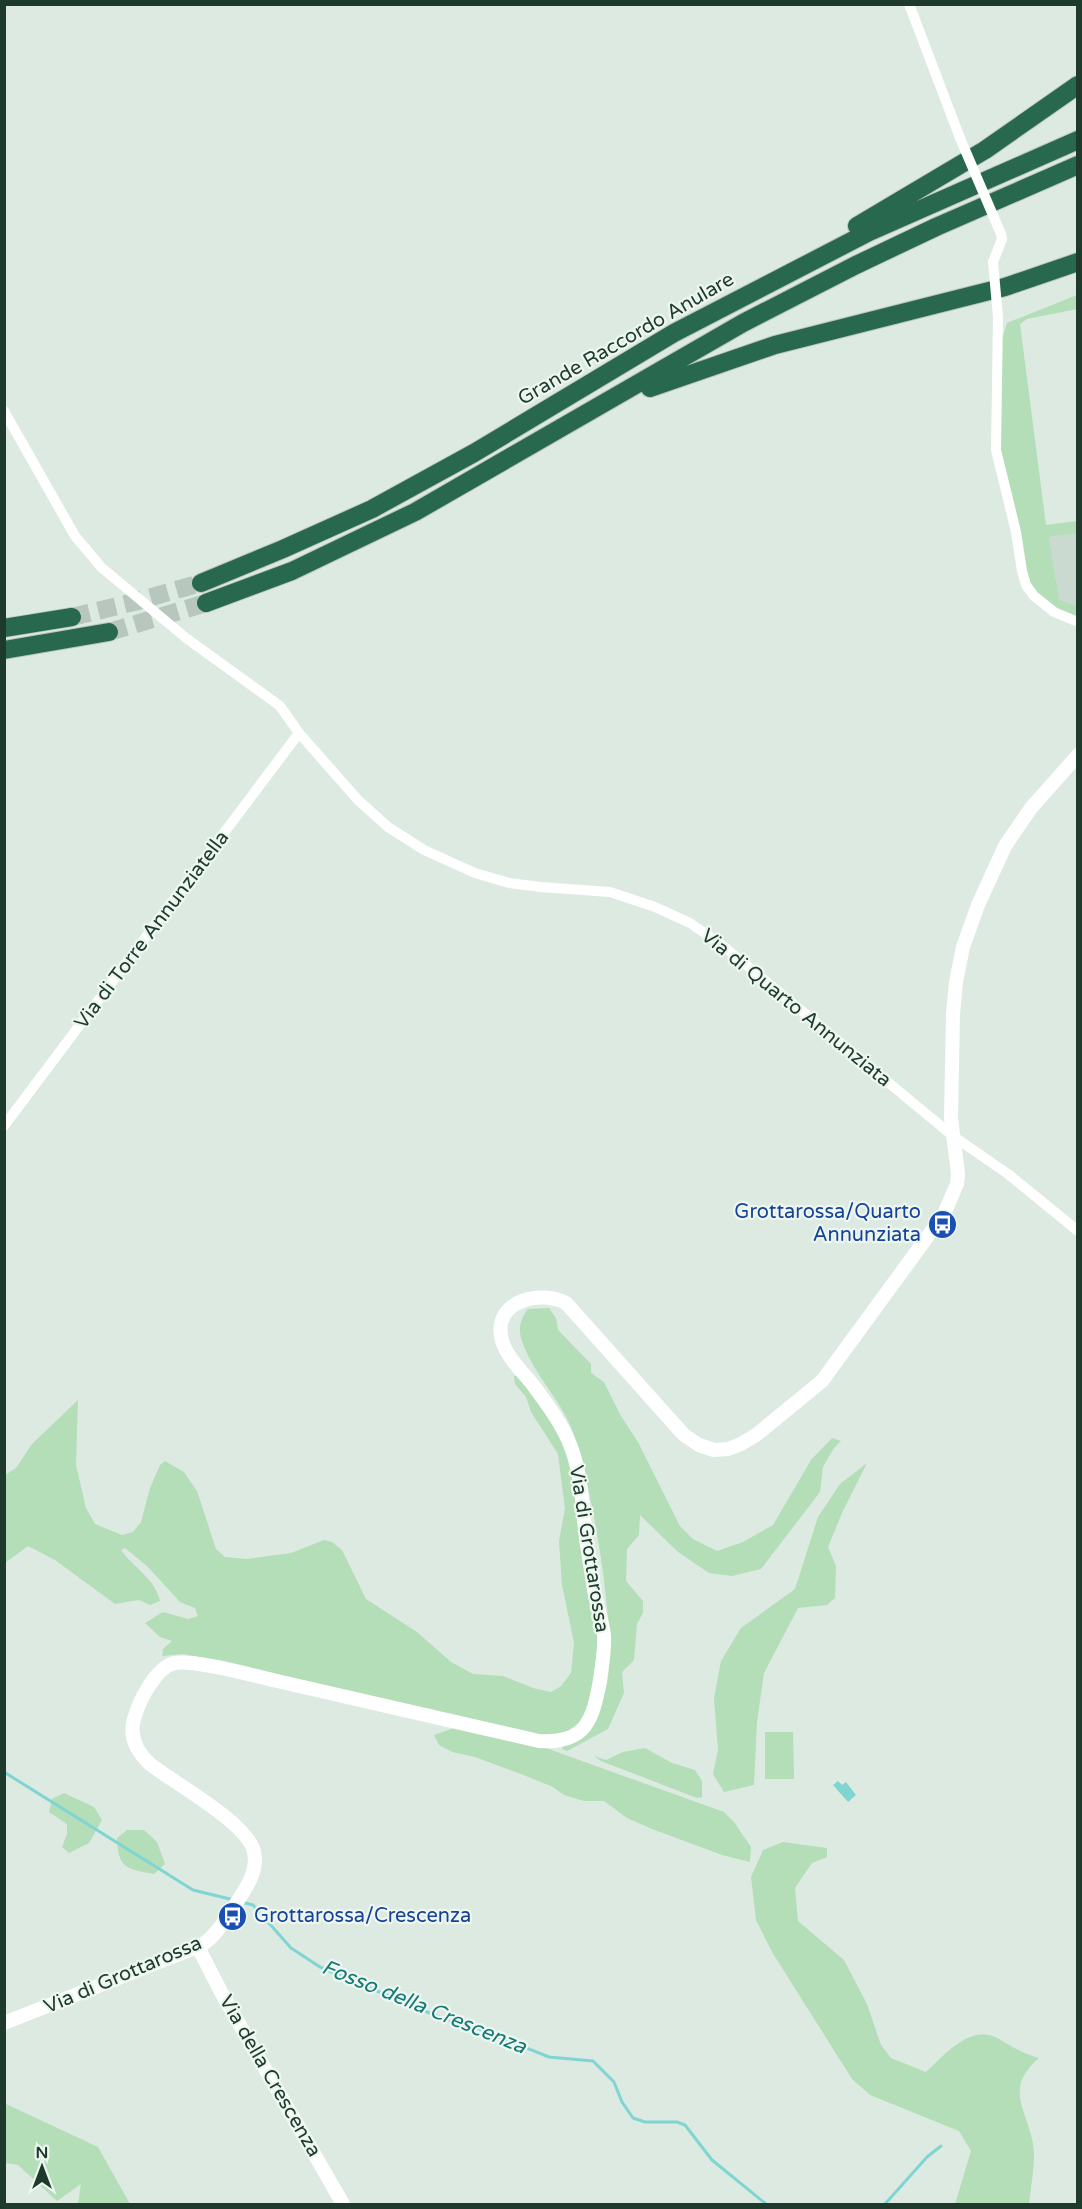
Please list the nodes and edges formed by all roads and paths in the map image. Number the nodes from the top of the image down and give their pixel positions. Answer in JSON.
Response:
{"nodes":[{"id":1,"x":909,"y":4,"type":"edge"},
{"id":2,"x":1077,"y":85,"type":"edge"},
{"id":3,"x":1077,"y":140,"type":"edge"},
{"id":4,"x":1077,"y":165,"type":"edge"},
{"id":5,"x":1075,"y":262,"type":"edge"},
{"id":6,"x":674,"y":333,"type":"junction"},
{"id":7,"x":4,"y":411,"type":"edge"},
{"id":8,"x":577,"y":419,"type":"junction"},
{"id":9,"x":201,"y":583,"type":"tunnel mouth"},
{"id":10,"x":206,"y":603,"type":"tunnel mouth"},
{"id":11,"x":72,"y":617,"type":"tunnel mouth"},
{"id":12,"x":1077,"y":622,"type":"edge"},
{"id":13,"x":4,"y":628,"type":"edge"},
{"id":14,"x":110,"y":632,"type":"tunnel mouth"},
{"id":15,"x":4,"y":650,"type":"edge"},
{"id":16,"x":299,"y":733,"type":"junction"},
{"id":17,"x":1077,"y":755,"type":"edge"},
{"id":18,"x":4,"y":1126,"type":"edge"},
{"id":19,"x":953,"y":1136,"type":"junction"},
{"id":20,"x":1077,"y":1231,"type":"edge"},
{"id":21,"x":198,"y":1947,"type":"junction"},
{"id":22,"x":4,"y":2023,"type":"edge"},
{"id":23,"x":344,"y":2205,"type":"edge"}],
"edges":[{"from":1,"to":12,"type":"street","bridge":true},
{"from":2,"to":6,"type":"highway"},
{"from":3,"to":6,"type":"highway","name":"Grande Raccordo Anulare"},
{"from":4,"to":8,"type":"highway"},
{"from":5,"to":8,"type":"highway"},
{"from":6,"to":9,"type":"highway","name":"Grande Raccordo Anulare"},
{"from":7,"to":16,"type":"street","name":"Via di Quarto Annunziata"},
{"from":8,"to":10,"type":"highway"},
{"from":11,"to":13,"type":"highway"},
{"from":14,"to":15,"type":"highway"},
{"from":16,"to":18,"type":"street","name":"Via di Torre Annunziatella"},
{"from":16,"to":19,"type":"street","name":"Via di Quarto Annunziata"},
{"from":17,"to":19,"type":"street","name":"Via di Grottarossa"},
{"from":19,"to":20,"type":"street","name":"Via di Quarto Annunziata"},
{"from":19,"to":21,"type":"street","name":"Via di Grottarossa"},
{"from":21,"to":22,"type":"street","name":"Via di Grottarossa"},
{"from":21,"to":23,"type":"street","name":"Via della Crescenza"}]}
